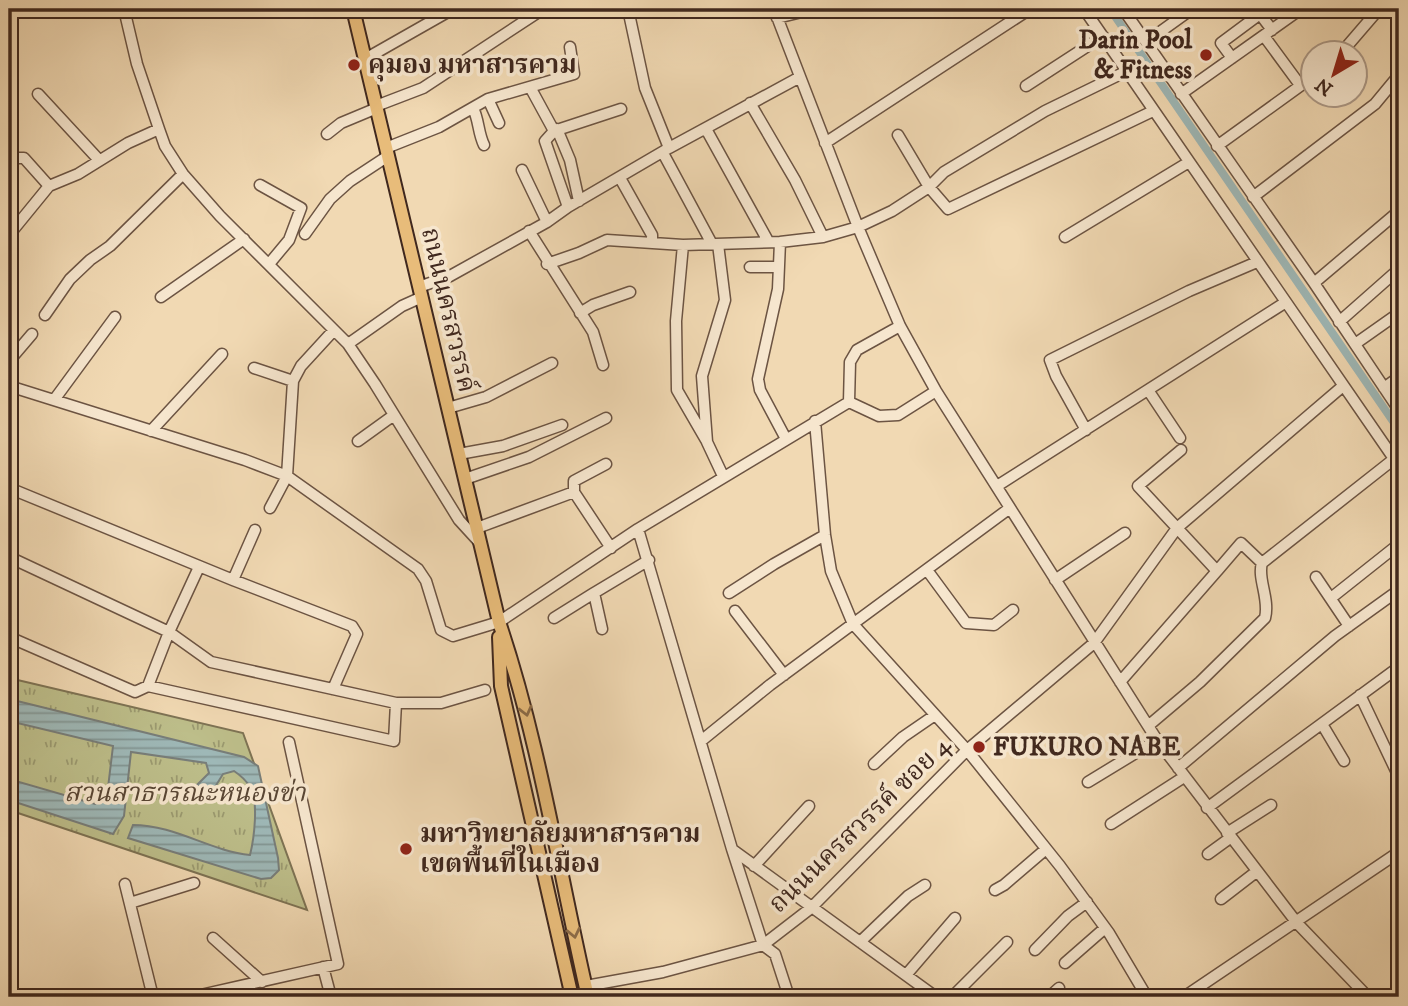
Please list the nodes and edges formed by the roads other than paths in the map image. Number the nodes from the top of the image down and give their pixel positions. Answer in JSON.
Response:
{"nodes":[{"id":1,"x":124,"y":9,"type":"edge"},
{"id":2,"x":353,"y":9,"type":"edge"},
{"id":3,"x":453,"y":9,"type":"edge"},
{"id":4,"x":543,"y":9,"type":"edge"},
{"id":5,"x":628,"y":9,"type":"edge"},
{"id":6,"x":814,"y":9,"type":"edge"},
{"id":7,"x":1030,"y":9,"type":"edge"},
{"id":8,"x":1084,"y":9,"type":"edge"},
{"id":9,"x":1123,"y":9,"type":"edge"},
{"id":10,"x":1192,"y":9,"type":"edge"},
{"id":11,"x":1301,"y":9,"type":"edge"},
{"id":12,"x":1380,"y":9,"type":"edge"},
{"id":13,"x":776,"y":13,"type":"edge"},
{"id":14,"x":1268,"y":33,"type":"junction"},
{"id":15,"x":1103,"y":36,"type":"junction"},
{"id":16,"x":1354,"y":38,"type":"edge"},
{"id":17,"x":1146,"y":42,"type":"junction"},
{"id":18,"x":570,"y":47,"type":"dead end"},
{"id":19,"x":1232,"y":58,"type":"junction"},
{"id":20,"x":365,"y":59,"type":"junction"},
{"id":21,"x":1126,"y":71,"type":"junction"},
{"id":22,"x":1399,"y":75,"type":"edge"},
{"id":23,"x":800,"y":77,"type":"junction"},
{"id":24,"x":1300,"y":85,"type":"joint"},
{"id":25,"x":1026,"y":86,"type":"dead end"},
{"id":26,"x":530,"y":87,"type":"junction"},
{"id":27,"x":38,"y":94,"type":"dead end"},
{"id":28,"x":1181,"y":94,"type":"junction"},
{"id":29,"x":488,"y":99,"type":"junction"},
{"id":30,"x":750,"y":103,"type":"junction"},
{"id":31,"x":377,"y":107,"type":"junction"},
{"id":32,"x":473,"y":108,"type":"junction"},
{"id":33,"x":621,"y":108,"type":"dead end"},
{"id":34,"x":1153,"y":111,"type":"junction"},
{"id":35,"x":499,"y":123,"type":"dead end"},
{"id":36,"x":159,"y":129,"type":"junction"},
{"id":37,"x":706,"y":129,"type":"junction"},
{"id":38,"x":556,"y":130,"type":"junction"},
{"id":39,"x":327,"y":134,"type":"dead end"},
{"id":40,"x":898,"y":135,"type":"dead end"},
{"id":41,"x":825,"y":143,"type":"junction"},
{"id":42,"x":484,"y":145,"type":"dead end"},
{"id":43,"x":1217,"y":146,"type":"junction"},
{"id":44,"x":666,"y":151,"type":"junction"},
{"id":45,"x":387,"y":152,"type":"junction"},
{"id":46,"x":9,"y":159,"type":"edge"},
{"id":47,"x":99,"y":160,"type":"junction"},
{"id":48,"x":1189,"y":162,"type":"junction"},
{"id":49,"x":522,"y":170,"type":"dead end"},
{"id":50,"x":183,"y":174,"type":"junction"},
{"id":51,"x":620,"y":178,"type":"junction"},
{"id":52,"x":260,"y":185,"type":"dead end"},
{"id":53,"x":49,"y":186,"type":"junction"},
{"id":54,"x":929,"y":187,"type":"junction"},
{"id":55,"x":1253,"y":197,"type":"junction"},
{"id":56,"x":579,"y":201,"type":"junction"},
{"id":57,"x":568,"y":207,"type":"junction"},
{"id":58,"x":1399,"y":211,"type":"edge"},
{"id":59,"x":547,"y":222,"type":"junction"},
{"id":60,"x":858,"y":227,"type":"junction"},
{"id":61,"x":528,"y":231,"type":"junction"},
{"id":62,"x":305,"y":234,"type":"dead end"},
{"id":63,"x":9,"y":235,"type":"edge"},
{"id":64,"x":823,"y":237,"type":"junction"},
{"id":65,"x":1065,"y":237,"type":"dead end"},
{"id":66,"x":244,"y":239,"type":"junction"},
{"id":67,"x":768,"y":241,"type":"junction"},
{"id":68,"x":780,"y":242,"type":"junction"},
{"id":69,"x":652,"y":243,"type":"junction"},
{"id":70,"x":715,"y":244,"type":"junction"},
{"id":71,"x":683,"y":246,"type":"junction"},
{"id":72,"x":1257,"y":262,"type":"junction"},
{"id":73,"x":269,"y":264,"type":"junction"},
{"id":74,"x":547,"y":264,"type":"junction"},
{"id":75,"x":750,"y":267,"type":"dead end"},
{"id":76,"x":779,"y":267,"type":"junction"},
{"id":77,"x":1399,"y":269,"type":"edge"},
{"id":78,"x":1314,"y":283,"type":"junction"},
{"id":79,"x":421,"y":292,"type":"junction"},
{"id":80,"x":630,"y":292,"type":"dead end"},
{"id":81,"x":161,"y":297,"type":"dead end"},
{"id":82,"x":1286,"y":302,"type":"junction"},
{"id":83,"x":580,"y":313,"type":"junction"},
{"id":84,"x":1399,"y":313,"type":"edge"},
{"id":85,"x":45,"y":315,"type":"dead end"},
{"id":86,"x":116,"y":317,"type":"dead end"},
{"id":87,"x":1339,"y":322,"type":"junction"},
{"id":88,"x":900,"y":326,"type":"junction"},
{"id":89,"x":334,"y":330,"type":"junction"},
{"id":90,"x":32,"y":334,"type":"dead end"},
{"id":91,"x":348,"y":344,"type":"junction"},
{"id":92,"x":1355,"y":344,"type":"junction"},
{"id":93,"x":222,"y":354,"type":"dead end"},
{"id":94,"x":9,"y":361,"type":"edge"},
{"id":95,"x":552,"y":363,"type":"dead end"},
{"id":96,"x":603,"y":365,"type":"dead end"},
{"id":97,"x":254,"y":368,"type":"dead end"},
{"id":98,"x":1399,"y":377,"type":"edge"},
{"id":99,"x":293,"y":381,"type":"junction"},
{"id":100,"x":9,"y":386,"type":"edge"},
{"id":101,"x":1343,"y":386,"type":"junction"},
{"id":102,"x":1384,"y":388,"type":"junction"},
{"id":103,"x":1148,"y":390,"type":"junction"},
{"id":104,"x":936,"y":391,"type":"junction"},
{"id":105,"x":54,"y":400,"type":"junction"},
{"id":106,"x":849,"y":402,"type":"junction"},
{"id":107,"x":448,"y":408,"type":"junction"},
{"id":108,"x":1399,"y":410,"type":"edge"},
{"id":109,"x":394,"y":415,"type":"junction"},
{"id":110,"x":606,"y":418,"type":"dead end"},
{"id":111,"x":815,"y":421,"type":"junction"},
{"id":112,"x":562,"y":425,"type":"dead end"},
{"id":113,"x":151,"y":430,"type":"junction"},
{"id":114,"x":1086,"y":430,"type":"junction"},
{"id":115,"x":1180,"y":438,"type":"dead end"},
{"id":116,"x":786,"y":439,"type":"junction"},
{"id":117,"x":358,"y":442,"type":"dead end"},
{"id":118,"x":707,"y":442,"type":"junction"},
{"id":119,"x":1181,"y":450,"type":"dead end"},
{"id":120,"x":459,"y":454,"type":"junction"},
{"id":121,"x":1397,"y":463,"type":"edge"},
{"id":122,"x":606,"y":464,"type":"dead end"},
{"id":123,"x":287,"y":476,"type":"junction"},
{"id":124,"x":723,"y":476,"type":"junction"},
{"id":125,"x":465,"y":479,"type":"junction"},
{"id":126,"x":997,"y":486,"type":"junction"},
{"id":127,"x":9,"y":488,"type":"edge"},
{"id":128,"x":574,"y":492,"type":"junction"},
{"id":129,"x":271,"y":508,"type":"dead end"},
{"id":130,"x":1010,"y":508,"type":"junction"},
{"id":131,"x":1177,"y":527,"type":"junction"},
{"id":132,"x":477,"y":528,"type":"junction"},
{"id":133,"x":638,"y":529,"type":"junction"},
{"id":134,"x":255,"y":530,"type":"dead end"},
{"id":135,"x":1125,"y":533,"type":"dead end"},
{"id":136,"x":825,"y":535,"type":"junction"},
{"id":137,"x":480,"y":543,"type":"junction"},
{"id":138,"x":1399,"y":544,"type":"edge"},
{"id":139,"x":611,"y":548,"type":"junction"},
{"id":140,"x":9,"y":557,"type":"edge"},
{"id":141,"x":649,"y":560,"type":"junction"},
{"id":142,"x":1262,"y":563,"type":"junction"},
{"id":143,"x":199,"y":566,"type":"junction"},
{"id":144,"x":927,"y":570,"type":"junction"},
{"id":145,"x":1217,"y":572,"type":"junction"},
{"id":146,"x":1316,"y":577,"type":"dead end"},
{"id":147,"x":233,"y":580,"type":"junction"},
{"id":148,"x":1055,"y":580,"type":"junction"},
{"id":149,"x":1399,"y":590,"type":"edge"},
{"id":150,"x":594,"y":593,"type":"junction"},
{"id":151,"x":729,"y":593,"type":"dead end"},
{"id":152,"x":1331,"y":598,"type":"junction"},
{"id":153,"x":1013,"y":610,"type":"dead end"},
{"id":154,"x":735,"y":611,"type":"dead end"},
{"id":155,"x":554,"y":618,"type":"dead end"},
{"id":156,"x":499,"y":622,"type":"junction"},
{"id":157,"x":853,"y":624,"type":"junction"},
{"id":158,"x":1349,"y":626,"type":"junction"},
{"id":159,"x":602,"y":629,"type":"dead end"},
{"id":160,"x":169,"y":632,"type":"junction"},
{"id":161,"x":9,"y":636,"type":"edge"},
{"id":162,"x":1094,"y":643,"type":"junction"},
{"id":163,"x":1399,"y":667,"type":"edge"},
{"id":164,"x":516,"y":673,"type":"junction"},
{"id":165,"x":784,"y":675,"type":"junction"},
{"id":166,"x":500,"y":676,"type":"junction"},
{"id":167,"x":1120,"y":682,"type":"junction"},
{"id":168,"x":148,"y":686,"type":"junction"},
{"id":169,"x":333,"y":689,"type":"junction"},
{"id":170,"x":485,"y":690,"type":"dead end"},
{"id":171,"x":1360,"y":695,"type":"junction"},
{"id":172,"x":396,"y":703,"type":"junction"},
{"id":173,"x":935,"y":715,"type":"junction"},
{"id":174,"x":1322,"y":724,"type":"junction"},
{"id":175,"x":1149,"y":726,"type":"junction"},
{"id":176,"x":1157,"y":740,"type":"junction"},
{"id":177,"x":701,"y":741,"type":"junction"},
{"id":178,"x":289,"y":742,"type":"dead end"},
{"id":179,"x":967,"y":750,"type":"junction"},
{"id":180,"x":1344,"y":761,"type":"dead end"},
{"id":181,"x":874,"y":764,"type":"dead end"},
{"id":182,"x":1181,"y":773,"type":"junction"},
{"id":183,"x":1399,"y":777,"type":"edge"},
{"id":184,"x":1088,"y":782,"type":"dead end"},
{"id":185,"x":1271,"y":805,"type":"dead end"},
{"id":186,"x":809,"y":806,"type":"dead end"},
{"id":187,"x":1207,"y":808,"type":"junction"},
{"id":188,"x":1111,"y":824,"type":"dead end"},
{"id":189,"x":1229,"y":836,"type":"junction"},
{"id":190,"x":732,"y":849,"type":"junction"},
{"id":191,"x":1046,"y":849,"type":"junction"},
{"id":192,"x":1208,"y":854,"type":"dead end"},
{"id":193,"x":1398,"y":858,"type":"edge"},
{"id":194,"x":754,"y":866,"type":"junction"},
{"id":195,"x":1256,"y":872,"type":"junction"},
{"id":196,"x":194,"y":883,"type":"dead end"},
{"id":197,"x":125,"y":884,"type":"dead end"},
{"id":198,"x":925,"y":885,"type":"dead end"},
{"id":199,"x":995,"y":890,"type":"dead end"},
{"id":200,"x":1221,"y":899,"type":"dead end"},
{"id":201,"x":1087,"y":902,"type":"junction"},
{"id":202,"x":130,"y":904,"type":"junction"},
{"id":203,"x":811,"y":908,"type":"junction"},
{"id":204,"x":955,"y":918,"type":"dead end"},
{"id":205,"x":1297,"y":923,"type":"junction"},
{"id":206,"x":1105,"y":928,"type":"junction"},
{"id":207,"x":213,"y":938,"type":"dead end"},
{"id":208,"x":860,"y":942,"type":"junction"},
{"id":209,"x":1007,"y":942,"type":"dead end"},
{"id":210,"x":763,"y":945,"type":"junction"},
{"id":211,"x":1035,"y":950,"type":"dead end"},
{"id":212,"x":1065,"y":963,"type":"dead end"},
{"id":213,"x":323,"y":967,"type":"junction"},
{"id":214,"x":906,"y":975,"type":"junction"},
{"id":215,"x":262,"y":982,"type":"junction"},
{"id":216,"x":1201,"y":987,"type":"junction"},
{"id":217,"x":1059,"y":988,"type":"dead end"},
{"id":218,"x":587,"y":992,"type":"edge"},
{"id":219,"x":153,"y":997,"type":"edge"},
{"id":220,"x":192,"y":997,"type":"edge"},
{"id":221,"x":331,"y":997,"type":"edge"},
{"id":222,"x":572,"y":997,"type":"edge"},
{"id":223,"x":789,"y":997,"type":"edge"},
{"id":224,"x":936,"y":997,"type":"edge"},
{"id":225,"x":952,"y":997,"type":"edge"},
{"id":226,"x":1049,"y":997,"type":"edge"},
{"id":227,"x":1147,"y":997,"type":"edge"},
{"id":228,"x":1184,"y":997,"type":"edge"},
{"id":229,"x":1208,"y":997,"type":"edge"},
{"id":230,"x":1368,"y":997,"type":"edge"}],
"edges":[{"from":1,"to":36,"type":"street"},
{"from":2,"to":20,"type":"main road","name":"ถนนนครสวรรค์"},
{"from":3,"to":20,"type":"street"},
{"from":4,"to":31,"type":"street"},
{"from":5,"to":44,"type":"street"},
{"from":6,"to":13,"type":"street"},
{"from":7,"to":41,"type":"street"},
{"from":8,"to":15,"type":"street"},
{"from":9,"to":17,"type":"street"},
{"from":10,"to":17,"type":"street"},
{"from":11,"to":14,"type":"street"},
{"from":12,"to":16,"type":"street"},
{"from":13,"to":23,"type":"street"},
{"from":14,"to":19,"type":"street"},
{"from":14,"to":19,"type":"street"},
{"from":14,"to":24,"type":"street"},
{"from":15,"to":21,"type":"street"},
{"from":15,"to":25,"type":"street"},
{"from":17,"to":28,"type":"street"},
{"from":18,"to":26,"type":"street"},
{"from":19,"to":28,"type":"street"},
{"from":20,"to":31,"type":"main road","name":"ถนนนครสวรรค์"},
{"from":21,"to":34,"type":"street"},
{"from":21,"to":54,"type":"street"},
{"from":22,"to":55,"type":"street"},
{"from":23,"to":30,"type":"street"},
{"from":23,"to":41,"type":"street"},
{"from":24,"to":43,"type":"street"},
{"from":26,"to":29,"type":"street"},
{"from":26,"to":38,"type":"street"},
{"from":27,"to":47,"type":"street"},
{"from":28,"to":43,"type":"street"},
{"from":29,"to":32,"type":"street"},
{"from":29,"to":35,"type":"street"},
{"from":30,"to":37,"type":"street"},
{"from":30,"to":64,"type":"street"},
{"from":31,"to":39,"type":"street"},
{"from":31,"to":45,"type":"main road","name":"ถนนนครสวรรค์"},
{"from":32,"to":42,"type":"street"},
{"from":32,"to":45,"type":"street"},
{"from":33,"to":38,"type":"street"},
{"from":34,"to":48,"type":"street"},
{"from":34,"to":54,"type":"street"},
{"from":36,"to":47,"type":"street"},
{"from":36,"to":50,"type":"street"},
{"from":37,"to":44,"type":"street"},
{"from":37,"to":67,"type":"street"},
{"from":38,"to":56,"type":"street"},
{"from":38,"to":57,"type":"street"},
{"from":40,"to":54,"type":"street"},
{"from":41,"to":60,"type":"street"},
{"from":43,"to":55,"type":"street"},
{"from":44,"to":51,"type":"street"},
{"from":44,"to":70,"type":"street"},
{"from":45,"to":62,"type":"street"},
{"from":45,"to":79,"type":"main road","name":"ถนนนครสวรรค์"},
{"from":46,"to":53,"type":"street"},
{"from":47,"to":53,"type":"street"},
{"from":48,"to":65,"type":"street"},
{"from":48,"to":72,"type":"street"},
{"from":49,"to":59,"type":"street"},
{"from":50,"to":66,"type":"street"},
{"from":50,"to":85,"type":"street"},
{"from":51,"to":56,"type":"street"},
{"from":51,"to":69,"type":"street"},
{"from":52,"to":73,"type":"street"},
{"from":53,"to":63,"type":"street"},
{"from":54,"to":60,"type":"street"},
{"from":55,"to":78,"type":"street"},
{"from":56,"to":57,"type":"street"},
{"from":57,"to":59,"type":"street"},
{"from":58,"to":78,"type":"street"},
{"from":59,"to":61,"type":"street"},
{"from":60,"to":64,"type":"street"},
{"from":60,"to":88,"type":"street"},
{"from":61,"to":74,"type":"street"},
{"from":61,"to":79,"type":"street"},
{"from":64,"to":68,"type":"street"},
{"from":66,"to":73,"type":"street"},
{"from":66,"to":81,"type":"street"},
{"from":67,"to":68,"type":"street"},
{"from":67,"to":70,"type":"street"},
{"from":68,"to":76,"type":"street"},
{"from":69,"to":71,"type":"street"},
{"from":69,"to":74,"type":"street"},
{"from":70,"to":71,"type":"street"},
{"from":70,"to":118,"type":"street"},
{"from":71,"to":118,"type":"street"},
{"from":72,"to":82,"type":"street"},
{"from":72,"to":114,"type":"street"},
{"from":73,"to":89,"type":"street"},
{"from":74,"to":83,"type":"street"},
{"from":75,"to":76,"type":"street"},
{"from":76,"to":116,"type":"street"},
{"from":77,"to":87,"type":"street"},
{"from":78,"to":87,"type":"street"},
{"from":79,"to":91,"type":"street"},
{"from":79,"to":107,"type":"main road","name":"ถนนนครสวรรค์"},
{"from":80,"to":83,"type":"street"},
{"from":82,"to":101,"type":"street"},
{"from":82,"to":103,"type":"street"},
{"from":83,"to":96,"type":"street"},
{"from":84,"to":92,"type":"street"},
{"from":86,"to":105,"type":"street"},
{"from":87,"to":92,"type":"street"},
{"from":88,"to":104,"type":"street"},
{"from":88,"to":106,"type":"street"},
{"from":89,"to":91,"type":"street"},
{"from":89,"to":99,"type":"street"},
{"from":90,"to":94,"type":"street"},
{"from":91,"to":109,"type":"street"},
{"from":92,"to":102,"type":"street"},
{"from":93,"to":113,"type":"street"},
{"from":95,"to":107,"type":"street"},
{"from":97,"to":99,"type":"street"},
{"from":98,"to":102,"type":"street"},
{"from":99,"to":123,"type":"street"},
{"from":100,"to":105,"type":"street"},
{"from":101,"to":121,"type":"street"},
{"from":101,"to":131,"type":"street","name":"ถนนนครสวรรค์ ซอย 4"},
{"from":102,"to":108,"type":"street"},
{"from":103,"to":114,"type":"street"},
{"from":103,"to":115,"type":"street"},
{"from":104,"to":106,"type":"street"},
{"from":104,"to":126,"type":"street"},
{"from":105,"to":113,"type":"street"},
{"from":106,"to":111,"type":"street"},
{"from":107,"to":120,"type":"main road","name":"ถนนนครสวรรค์"},
{"from":109,"to":117,"type":"street"},
{"from":109,"to":137,"type":"street"},
{"from":110,"to":125,"type":"street"},
{"from":111,"to":116,"type":"street"},
{"from":111,"to":136,"type":"street"},
{"from":112,"to":120,"type":"street"},
{"from":113,"to":123,"type":"street"},
{"from":114,"to":126,"type":"street"},
{"from":116,"to":124,"type":"street"},
{"from":118,"to":124,"type":"street"},
{"from":119,"to":131,"type":"street"},
{"from":120,"to":125,"type":"main road","name":"ถนนนครสวรรค์"},
{"from":121,"to":142,"type":"street"},
{"from":122,"to":128,"type":"street"},
{"from":123,"to":129,"type":"street"},
{"from":123,"to":156,"type":"street"},
{"from":124,"to":133,"type":"street"},
{"from":125,"to":132,"type":"main road","name":"ถนนนครสวรรค์"},
{"from":126,"to":130,"type":"street"},
{"from":127,"to":143,"type":"street"},
{"from":128,"to":132,"type":"street"},
{"from":128,"to":139,"type":"street"},
{"from":130,"to":144,"type":"street"},
{"from":130,"to":148,"type":"street"},
{"from":131,"to":145,"type":"street"},
{"from":131,"to":162,"type":"street","name":"ถนนนครสวรรค์ ซอย 4"},
{"from":132,"to":137,"type":"main road","name":"ถนนนครสวรรค์"},
{"from":133,"to":139,"type":"street"},
{"from":133,"to":141,"type":"street"},
{"from":134,"to":147,"type":"street"},
{"from":135,"to":148,"type":"street"},
{"from":136,"to":151,"type":"street"},
{"from":136,"to":157,"type":"street"},
{"from":137,"to":156,"type":"main road","name":"ถนนนครสวรรค์"},
{"from":138,"to":152,"type":"street"},
{"from":139,"to":156,"type":"street"},
{"from":140,"to":160,"type":"street"},
{"from":141,"to":150,"type":"street"},
{"from":141,"to":177,"type":"street"},
{"from":142,"to":145,"type":"street"},
{"from":142,"to":175,"type":"street"},
{"from":143,"to":147,"type":"street"},
{"from":143,"to":160,"type":"street"},
{"from":144,"to":153,"type":"street"},
{"from":144,"to":157,"type":"street"},
{"from":145,"to":167,"type":"street"},
{"from":146,"to":152,"type":"street"},
{"from":147,"to":169,"type":"street"},
{"from":148,"to":162,"type":"street"},
{"from":149,"to":158,"type":"street"},
{"from":150,"to":155,"type":"street"},
{"from":150,"to":159,"type":"street"},
{"from":152,"to":158,"type":"street"},
{"from":154,"to":165,"type":"street"},
{"from":156,"to":164,"type":"main road","name":"ถนนนครสวรรค์"},
{"from":156,"to":166,"type":"main road","name":"ถนนนครสวรรค์"},
{"from":157,"to":165,"type":"street"},
{"from":157,"to":173,"type":"street"},
{"from":158,"to":182,"type":"street"},
{"from":160,"to":168,"type":"street"},
{"from":160,"to":169,"type":"street"},
{"from":161,"to":168,"type":"street"},
{"from":162,"to":167,"type":"street"},
{"from":162,"to":179,"type":"street","name":"ถนนนครสวรรค์ ซอย 4"},
{"from":163,"to":171,"type":"street"},
{"from":164,"to":166,"type":"main road"},
{"from":164,"to":218,"type":"main road","name":"ถนนนครสวรรค์","one_way":true},
{"from":165,"to":177,"type":"street"},
{"from":166,"to":222,"type":"main road","name":"ถนนนครสวรรค์"},
{"from":167,"to":175,"type":"street"},
{"from":168,"to":172,"type":"street"},
{"from":169,"to":172,"type":"street"},
{"from":170,"to":172,"type":"street"},
{"from":171,"to":174,"type":"street"},
{"from":171,"to":183,"type":"street"},
{"from":173,"to":179,"type":"street"},
{"from":173,"to":181,"type":"street"},
{"from":174,"to":180,"type":"street"},
{"from":174,"to":187,"type":"street"},
{"from":175,"to":176,"type":"street"},
{"from":176,"to":182,"type":"street"},
{"from":176,"to":184,"type":"street"},
{"from":177,"to":190,"type":"street"},
{"from":178,"to":213,"type":"street"},
{"from":179,"to":191,"type":"street"},
{"from":179,"to":203,"type":"street","name":"ถนนนครสวรรค์ ซอย 4"},
{"from":182,"to":187,"type":"street"},
{"from":182,"to":188,"type":"street"},
{"from":185,"to":189,"type":"street"},
{"from":186,"to":194,"type":"street"},
{"from":187,"to":189,"type":"street"},
{"from":189,"to":192,"type":"street"},
{"from":189,"to":195,"type":"street"},
{"from":190,"to":194,"type":"street"},
{"from":190,"to":210,"type":"street"},
{"from":191,"to":199,"type":"street"},
{"from":191,"to":201,"type":"street"},
{"from":193,"to":205,"type":"street"},
{"from":194,"to":203,"type":"street"},
{"from":195,"to":200,"type":"street"},
{"from":195,"to":205,"type":"street"},
{"from":196,"to":202,"type":"street"},
{"from":197,"to":202,"type":"street"},
{"from":198,"to":208,"type":"street"},
{"from":201,"to":206,"type":"street"},
{"from":201,"to":211,"type":"street"},
{"from":202,"to":219,"type":"street"},
{"from":203,"to":208,"type":"street"},
{"from":203,"to":210,"type":"street","name":"ถนนนครสวรรค์ ซอย 4"},
{"from":204,"to":214,"type":"street"},
{"from":205,"to":216,"type":"street"},
{"from":205,"to":230,"type":"street"},
{"from":206,"to":212,"type":"street"},
{"from":206,"to":227,"type":"street"},
{"from":207,"to":215,"type":"street"},
{"from":208,"to":214,"type":"street"},
{"from":209,"to":225,"type":"street"},
{"from":210,"to":218,"type":"street","name":"ถนนนครสวรรค์ ซอย 4"},
{"from":210,"to":223,"type":"street"},
{"from":213,"to":215,"type":"street"},
{"from":213,"to":221,"type":"street"},
{"from":214,"to":224,"type":"street"},
{"from":215,"to":220,"type":"street"},
{"from":216,"to":228,"type":"street"},
{"from":216,"to":229,"type":"street"},
{"from":217,"to":226,"type":"street"}]}
